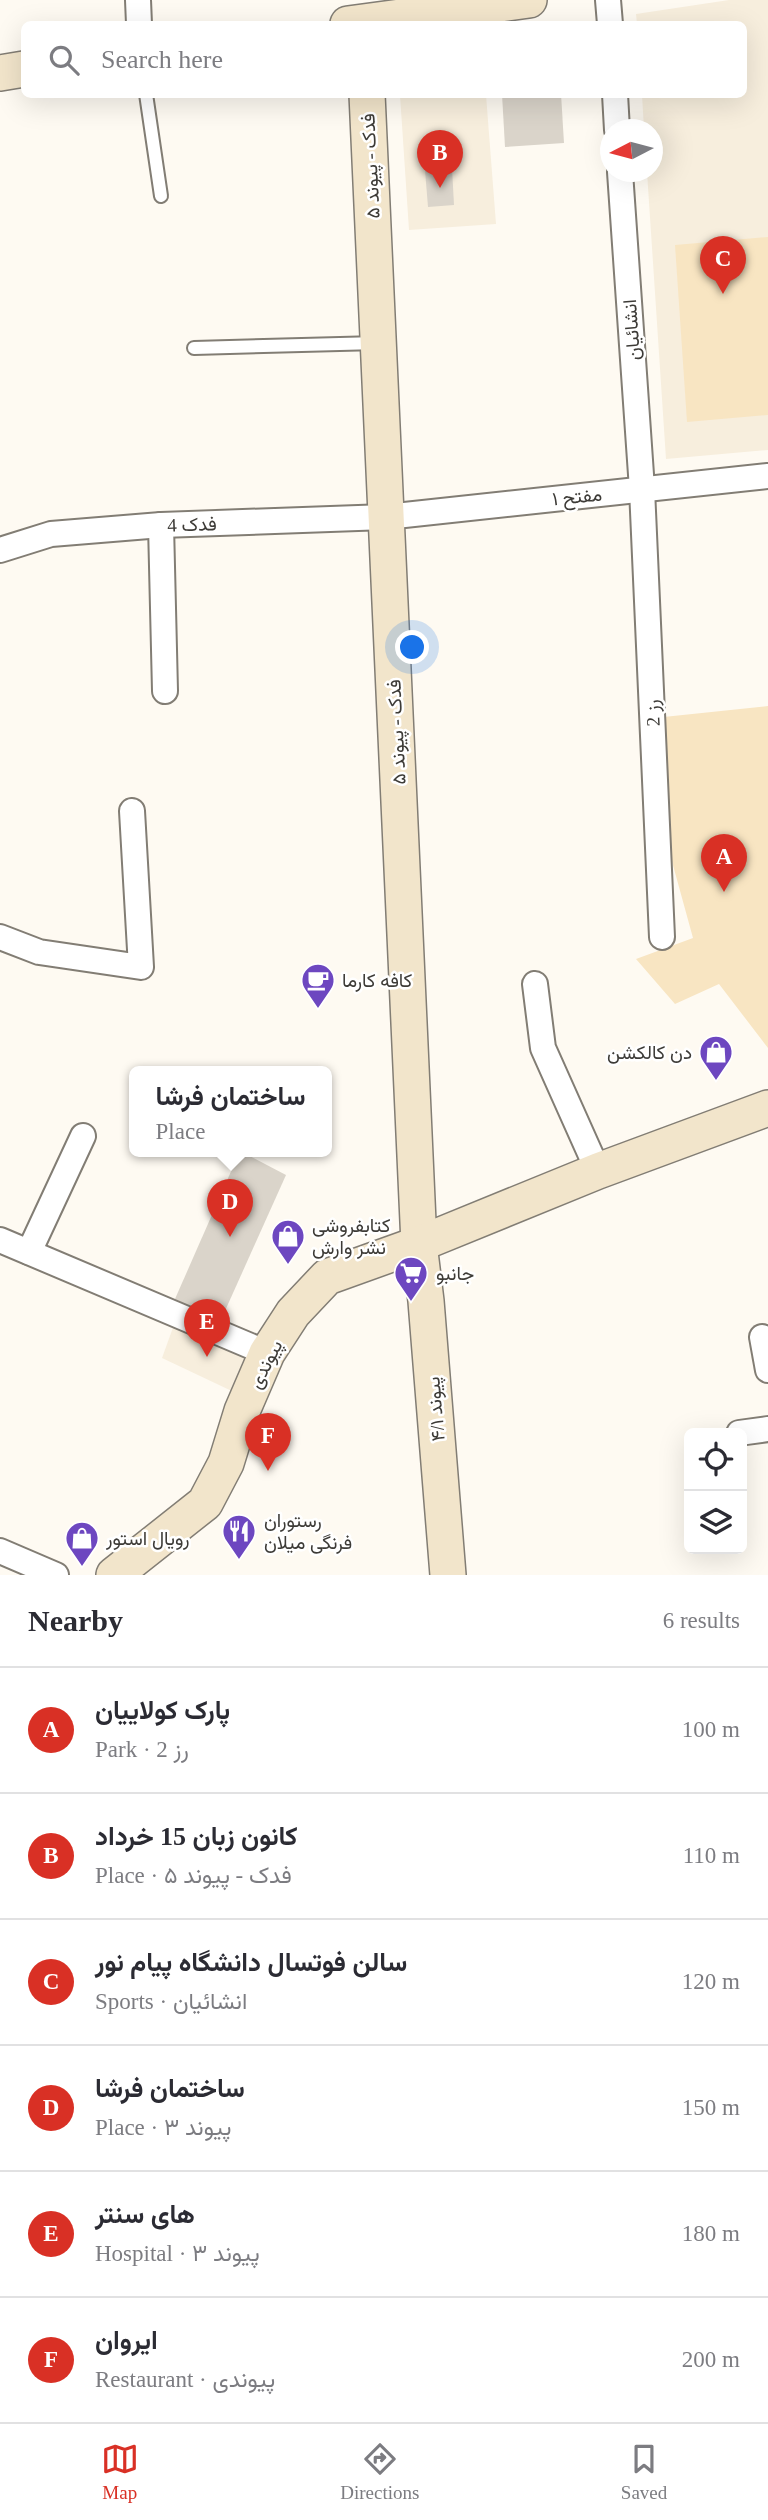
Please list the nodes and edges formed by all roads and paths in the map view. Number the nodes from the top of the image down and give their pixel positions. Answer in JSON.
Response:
{"nodes":[{"id":1,"x":138,"y":0,"type":"edge"},
{"id":2,"x":529,"y":0,"type":"edge"},
{"id":3,"x":608,"y":0,"type":"edge"},
{"id":4,"x":359,"y":18,"type":"edge"},
{"id":5,"x":139,"y":21,"type":"edge"},
{"id":6,"x":610,"y":21,"type":"edge"},
{"id":7,"x":21,"y":70,"type":"edge"},
{"id":8,"x":0,"y":73,"type":"edge"},
{"id":9,"x":147,"y":98,"type":"edge"},
{"id":10,"x":367,"y":98,"type":"edge"},
{"id":11,"x":615,"y":98,"type":"edge"},
{"id":12,"x":616,"y":119,"type":"edge"},
{"id":13,"x":621,"y":182,"type":"edge"},
{"id":14,"x":161,"y":196,"type":"dead end"},
{"id":15,"x":378,"y":342,"type":"junction"},
{"id":16,"x":194,"y":348,"type":"dead end"},
{"id":17,"x":768,"y":476,"type":"edge"},
{"id":18,"x":642,"y":489,"type":"junction"},
{"id":19,"x":386,"y":517,"type":"junction"},
{"id":20,"x":161,"y":525,"type":"junction"},
{"id":21,"x":0,"y":550,"type":"edge"},
{"id":22,"x":165,"y":691,"type":"dead end"},
{"id":23,"x":132,"y":811,"type":"dead end"},
{"id":24,"x":0,"y":937,"type":"edge"},
{"id":25,"x":662,"y":937,"type":"dead end"},
{"id":26,"x":535,"y":984,"type":"dead end"},
{"id":27,"x":768,"y":1108,"type":"edge"},
{"id":28,"x":83,"y":1136,"type":"dead end"},
{"id":29,"x":598,"y":1171,"type":"junction"},
{"id":30,"x":415,"y":1172,"type":"junction"},
{"id":31,"x":470,"y":1223,"type":"junction"},
{"id":32,"x":0,"y":1240,"type":"edge"},
{"id":33,"x":419,"y":1244,"type":"junction"},
{"id":34,"x":29,"y":1252,"type":"junction"},
{"id":35,"x":359,"y":1265,"type":"junction"},
{"id":36,"x":426,"y":1301,"type":"junction"},
{"id":37,"x":762,"y":1337,"type":"dead end"},
{"id":38,"x":267,"y":1353,"type":"junction"},
{"id":39,"x":768,"y":1370,"type":"edge"},
{"id":40,"x":768,"y":1429,"type":"edge"},
{"id":41,"x":747,"y":1432,"type":"edge"},
{"id":42,"x":0,"y":1550,"type":"edge"},
{"id":43,"x":56,"y":1575,"type":"edge"},
{"id":44,"x":114,"y":1575,"type":"edge"},
{"id":45,"x":448,"y":1575,"type":"edge"}],
"edges":[{"from":1,"to":5,"type":"street"},
{"from":2,"to":4,"type":"street"},
{"from":3,"to":6,"type":"street"},
{"from":7,"to":8,"type":"street"},
{"from":9,"to":14,"type":"lane"},
{"from":10,"to":15,"type":"street","name":"فدک - پیوند ۵"},
{"from":11,"to":12,"type":"street"},
{"from":13,"to":18,"type":"street","name":"انشائیان"},
{"from":15,"to":16,"type":"lane"},
{"from":15,"to":19,"type":"street","name":"فدک - پیوند ۵"},
{"from":17,"to":18,"type":"street","name":"مفتح ۱"},
{"from":18,"to":19,"type":"street","name":"مفتح ۱"},
{"from":18,"to":25,"type":"street","name":"رز 2"},
{"from":19,"to":20,"type":"street","name":"فدک 4"},
{"from":19,"to":30,"type":"street","name":"فدک - پیوند ۵"},
{"from":20,"to":21,"type":"street","name":"فدک 4"},
{"from":20,"to":22,"type":"street"},
{"from":23,"to":24,"type":"street"},
{"from":26,"to":29,"type":"street"},
{"from":27,"to":29,"type":"street"},
{"from":28,"to":34,"type":"street"},
{"from":29,"to":31,"type":"street"},
{"from":30,"to":31,"type":"street"},
{"from":30,"to":33,"type":"street","name":"فدک - پیوند ۵"},
{"from":31,"to":33,"type":"street"},
{"from":31,"to":36,"type":"street"},
{"from":32,"to":34,"type":"street"},
{"from":33,"to":35,"type":"street","name":"پیوندی"},
{"from":33,"to":36,"type":"street","name":"پیوند ۴/۱"},
{"from":34,"to":38,"type":"street"},
{"from":35,"to":36,"type":"street"},
{"from":35,"to":38,"type":"street","name":"پیوندی"},
{"from":36,"to":45,"type":"street","name":"پیوند ۴/۱"},
{"from":37,"to":39,"type":"street"},
{"from":38,"to":44,"type":"street","name":"پیوندی"},
{"from":40,"to":41,"type":"street"},
{"from":42,"to":43,"type":"street"}]}
